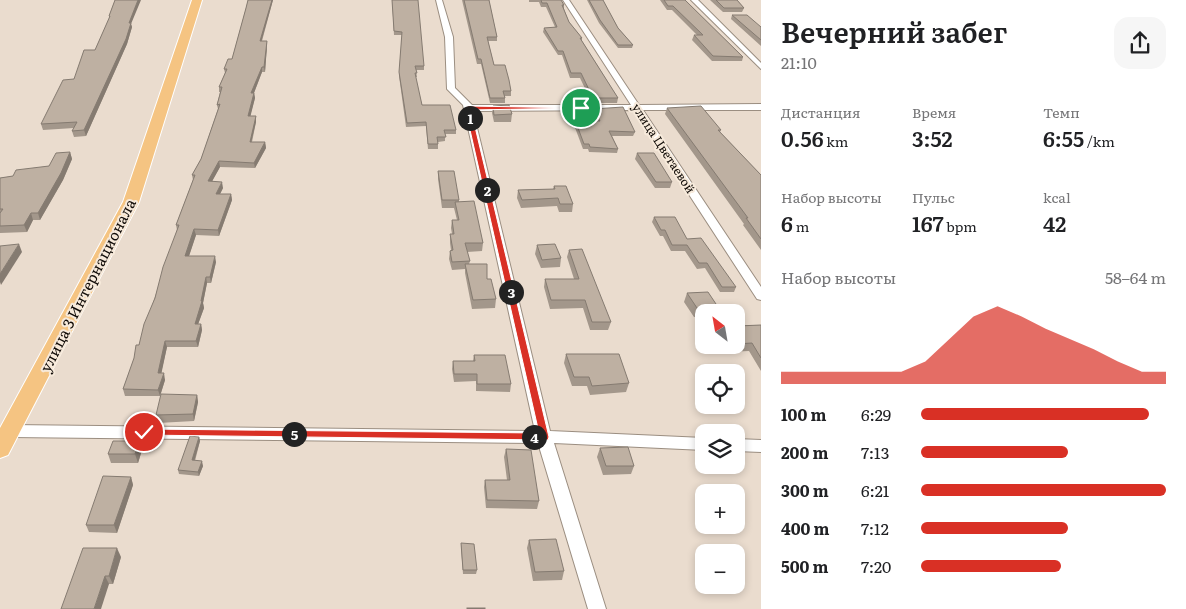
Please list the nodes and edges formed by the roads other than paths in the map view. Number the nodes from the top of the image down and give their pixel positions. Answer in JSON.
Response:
{"nodes":[{"id":1,"x":197,"y":0,"type":"edge"},
{"id":2,"x":439,"y":0,"type":"edge"},
{"id":3,"x":566,"y":0,"type":"edge"},
{"id":4,"x":694,"y":0,"type":"edge"},
{"id":5,"x":761,"y":67,"type":"edge"},
{"id":6,"x":761,"y":107,"type":"edge"},
{"id":7,"x":468,"y":108,"type":"junction"},
{"id":8,"x":638,"y":108,"type":"junction"},
{"id":9,"x":761,"y":296,"type":"edge"},
{"id":10,"x":10,"y":431,"type":"junction"},
{"id":11,"x":544,"y":437,"type":"junction"},
{"id":12,"x":695,"y":444,"type":"edge"},
{"id":13,"x":745,"y":445,"type":"edge"},
{"id":14,"x":761,"y":446,"type":"edge"},
{"id":15,"x":0,"y":449,"type":"edge"},
{"id":16,"x":597,"y":609,"type":"edge"}],
"edges":[{"from":1,"to":10,"type":"main road","name":"улица 3 Интернационала"},
{"from":2,"to":7,"type":"street"},
{"from":3,"to":8,"type":"street","name":"улица Цветаевой"},
{"from":4,"to":5,"type":"street"},
{"from":6,"to":8,"type":"street"},
{"from":7,"to":8,"type":"street"},
{"from":7,"to":11,"type":"street"},
{"from":8,"to":9,"type":"street","name":"улица Цветаевой"},
{"from":10,"to":11,"type":"street"},
{"from":10,"to":15,"type":"main road","name":"улица 3 Интернационала"},
{"from":11,"to":12,"type":"street"},
{"from":11,"to":16,"type":"street"},
{"from":13,"to":14,"type":"street"}]}
